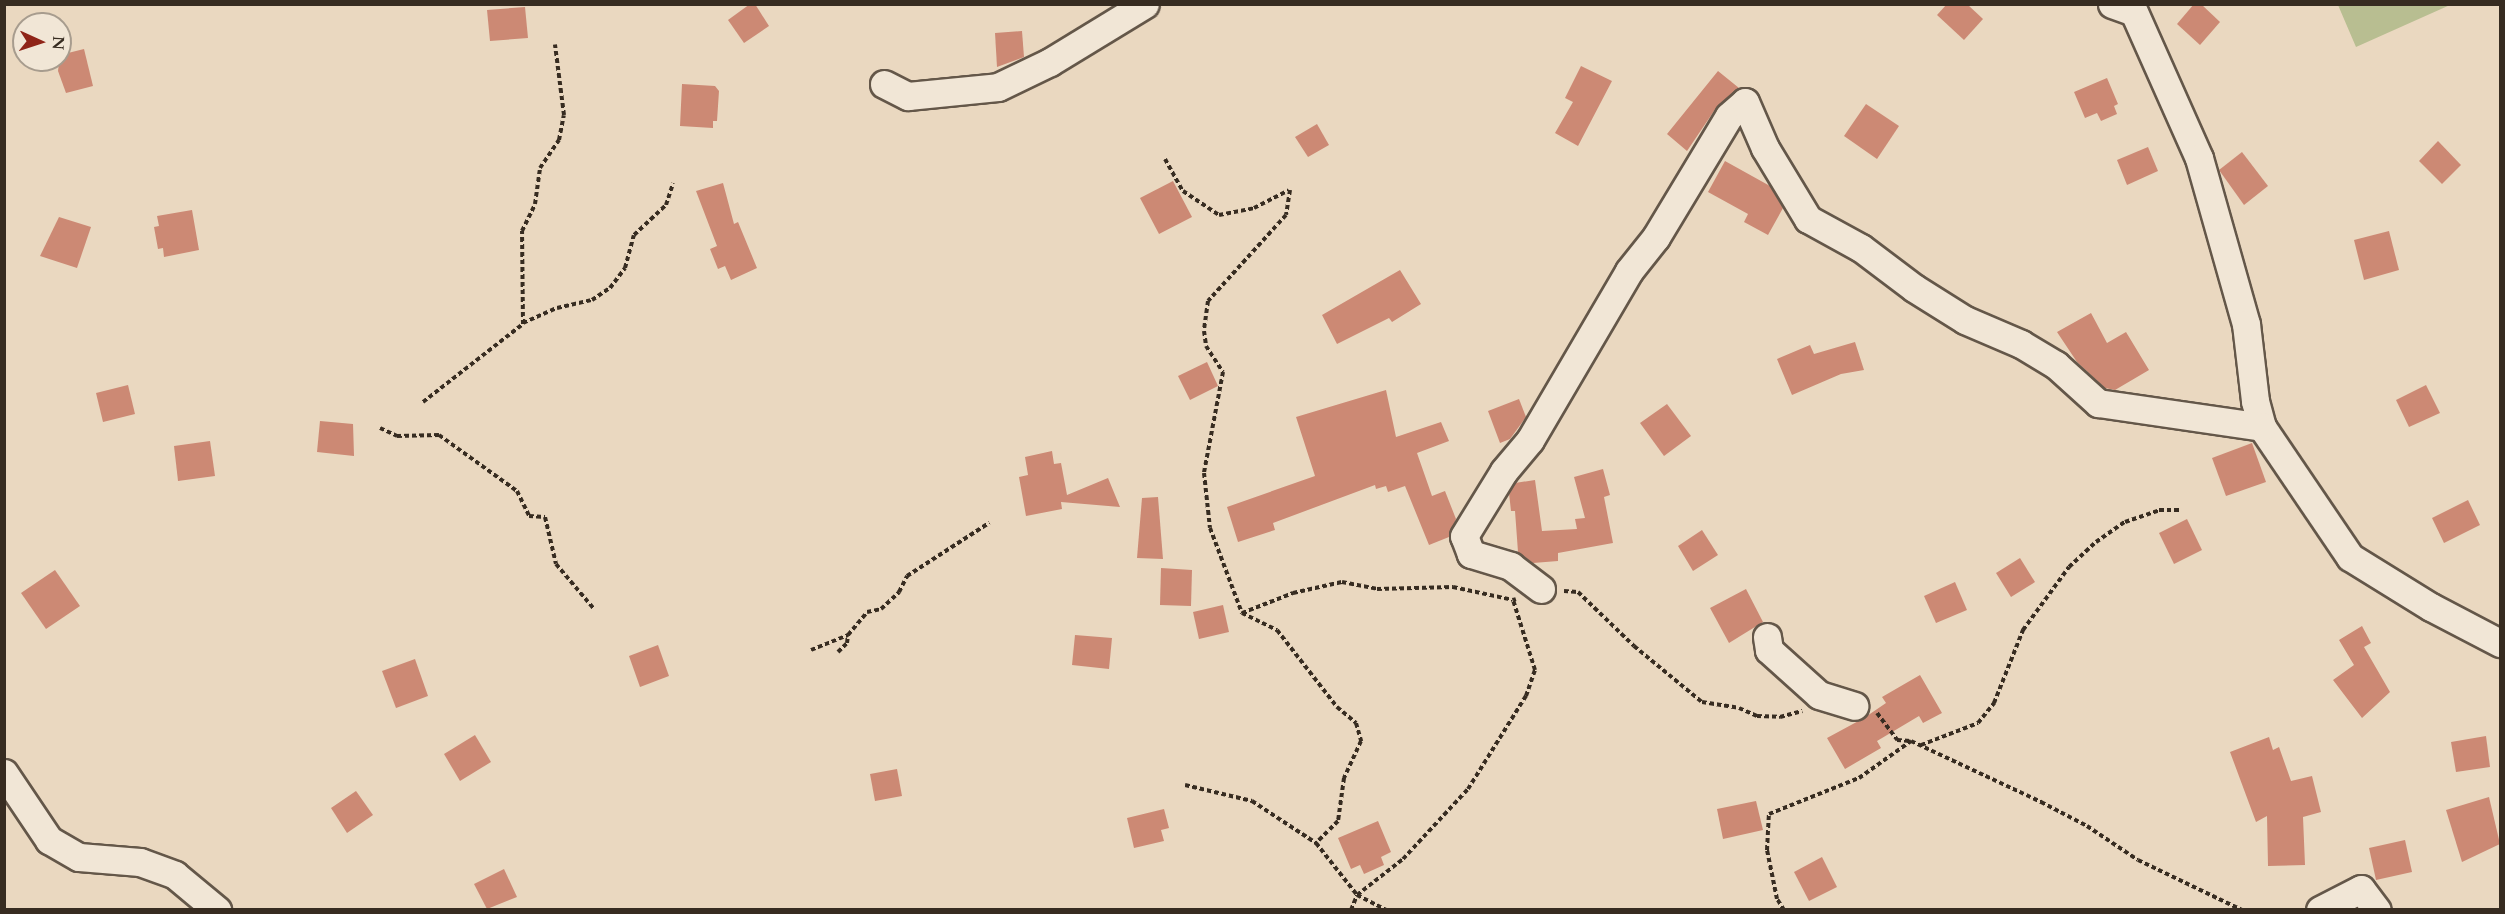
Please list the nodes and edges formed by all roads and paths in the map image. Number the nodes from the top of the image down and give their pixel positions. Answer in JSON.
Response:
{"nodes":[{"id":1,"x":1145,"y":4,"type":"edge"},
{"id":2,"x":2112,"y":4,"type":"edge"},
{"id":3,"x":555,"y":45,"type":"dead end"},
{"id":4,"x":884,"y":84,"type":"dead end"},
{"id":5,"x":1165,"y":159,"type":"dead end"},
{"id":6,"x":673,"y":183,"type":"dead end"},
{"id":7,"x":523,"y":324,"type":"junction"},
{"id":8,"x":423,"y":402,"type":"dead end"},
{"id":9,"x":2262,"y":427,"type":"junction"},
{"id":10,"x":380,"y":428,"type":"dead end"},
{"id":11,"x":2181,"y":510,"type":"dead end"},
{"id":12,"x":989,"y":523,"type":"dead end"},
{"id":13,"x":1542,"y":589,"type":"junction"},
{"id":14,"x":1513,"y":600,"type":"junction"},
{"id":15,"x":594,"y":609,"type":"dead end"},
{"id":16,"x":1242,"y":613,"type":"junction"},
{"id":17,"x":848,"y":635,"type":"junction"},
{"id":18,"x":1767,"y":637,"type":"dead end"},
{"id":19,"x":2500,"y":643,"type":"edge"},
{"id":20,"x":811,"y":650,"type":"dead end"},
{"id":21,"x":838,"y":652,"type":"dead end"},
{"id":22,"x":1854,"y":706,"type":"joint"},
{"id":23,"x":1809,"y":710,"type":"dead end"},
{"id":24,"x":1911,"y":741,"type":"junction"},
{"id":25,"x":1921,"y":745,"type":"junction"},
{"id":26,"x":4,"y":773,"type":"edge"},
{"id":27,"x":1185,"y":785,"type":"dead end"},
{"id":28,"x":1316,"y":843,"type":"junction"},
{"id":29,"x":1357,"y":895,"type":"junction"},
{"id":30,"x":217,"y":909,"type":"edge"},
{"id":31,"x":1351,"y":909,"type":"edge"},
{"id":32,"x":1387,"y":909,"type":"edge"},
{"id":33,"x":1784,"y":909,"type":"edge"},
{"id":34,"x":2242,"y":909,"type":"edge"},
{"id":35,"x":2320,"y":909,"type":"edge"},
{"id":36,"x":2377,"y":909,"type":"edge"}],
"edges":[{"from":1,"to":4,"type":"street"},
{"from":2,"to":9,"type":"street"},
{"from":3,"to":7,"type":"path"},
{"from":5,"to":16,"type":"path"},
{"from":6,"to":7,"type":"path"},
{"from":7,"to":8,"type":"path"},
{"from":9,"to":13,"type":"street"},
{"from":9,"to":19,"type":"street"},
{"from":10,"to":15,"type":"path"},
{"from":11,"to":25,"type":"path"},
{"from":12,"to":17,"type":"path"},
{"from":13,"to":14,"type":"path"},
{"from":13,"to":23,"type":"path"},
{"from":14,"to":16,"type":"path"},
{"from":14,"to":29,"type":"path"},
{"from":16,"to":28,"type":"path"},
{"from":17,"to":20,"type":"path"},
{"from":17,"to":21,"type":"path"},
{"from":18,"to":22,"type":"street"},
{"from":22,"to":24,"type":"path"},
{"from":24,"to":25,"type":"path"},
{"from":24,"to":33,"type":"path"},
{"from":25,"to":34,"type":"path"},
{"from":26,"to":30,"type":"street"},
{"from":27,"to":28,"type":"path"},
{"from":28,"to":29,"type":"path"},
{"from":29,"to":31,"type":"path"},
{"from":29,"to":32,"type":"path"},
{"from":35,"to":36,"type":"street"}]}
